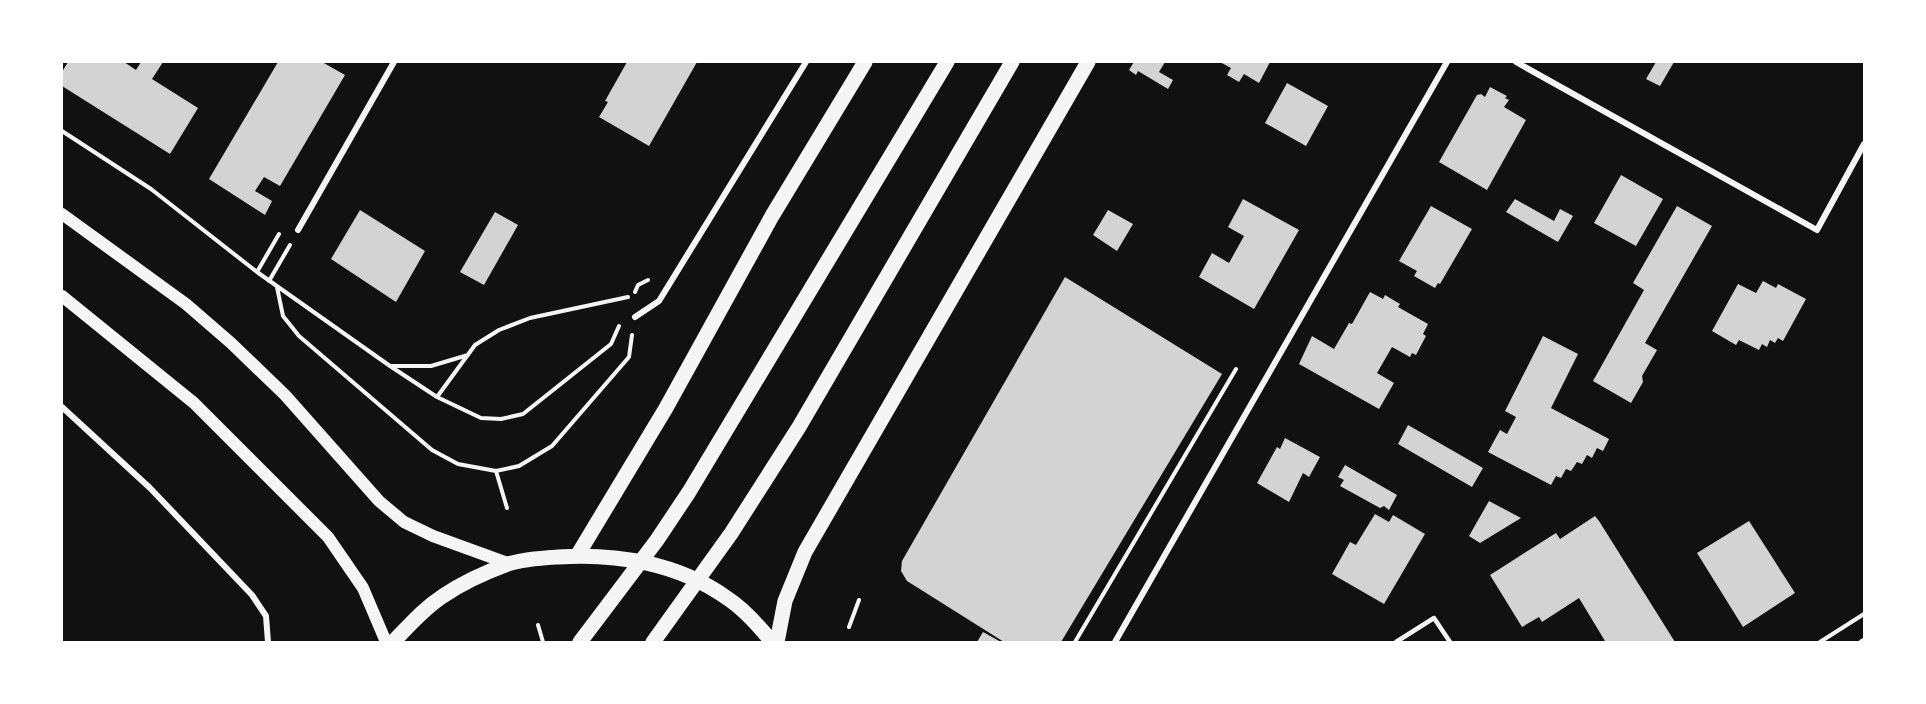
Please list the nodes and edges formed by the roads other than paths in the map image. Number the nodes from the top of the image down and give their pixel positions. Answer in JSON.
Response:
{"nodes":[{"id":1,"x":394,"y":62,"type":"edge"},
{"id":2,"x":806,"y":62,"type":"edge"},
{"id":3,"x":865,"y":62,"type":"edge"},
{"id":4,"x":947,"y":62,"type":"edge"},
{"id":5,"x":1012,"y":62,"type":"edge"},
{"id":6,"x":1088,"y":62,"type":"edge"},
{"id":7,"x":1448,"y":62,"type":"edge"},
{"id":8,"x":1516,"y":62,"type":"edge"},
{"id":9,"x":1864,"y":144,"type":"edge"},
{"id":10,"x":62,"y":214,"type":"edge"},
{"id":11,"x":298,"y":230,"type":"road end"},
{"id":12,"x":62,"y":296,"type":"edge"},
{"id":13,"x":635,"y":317,"type":"road end"},
{"id":14,"x":62,"y":407,"type":"edge"},
{"id":15,"x":578,"y":556,"type":"junction"},
{"id":16,"x":510,"y":564,"type":"junction"},
{"id":17,"x":268,"y":642,"type":"edge"},
{"id":18,"x":386,"y":642,"type":"edge"},
{"id":19,"x":393,"y":642,"type":"edge"},
{"id":20,"x":580,"y":642,"type":"edge"},
{"id":21,"x":653,"y":642,"type":"edge"},
{"id":22,"x":772,"y":642,"type":"edge"},
{"id":23,"x":777,"y":642,"type":"edge"},
{"id":24,"x":1115,"y":642,"type":"edge"},
{"id":25,"x":1396,"y":642,"type":"edge"},
{"id":26,"x":1450,"y":642,"type":"edge"}],
"edges":[{"from":1,"to":11,"type":"street"},
{"from":2,"to":13,"type":"street"},
{"from":3,"to":15,"type":"main road"},
{"from":4,"to":20,"type":"main road"},
{"from":5,"to":21,"type":"main road"},
{"from":6,"to":23,"type":"main road"},
{"from":7,"to":24,"type":"street"},
{"from":8,"to":9,"type":"street"},
{"from":10,"to":16,"type":"main road"},
{"from":12,"to":18,"type":"main road"},
{"from":14,"to":17,"type":"street"},
{"from":15,"to":16,"type":"main road"},
{"from":15,"to":22,"type":"main road"},
{"from":16,"to":19,"type":"main road"},
{"from":25,"to":26,"type":"lane"}]}
